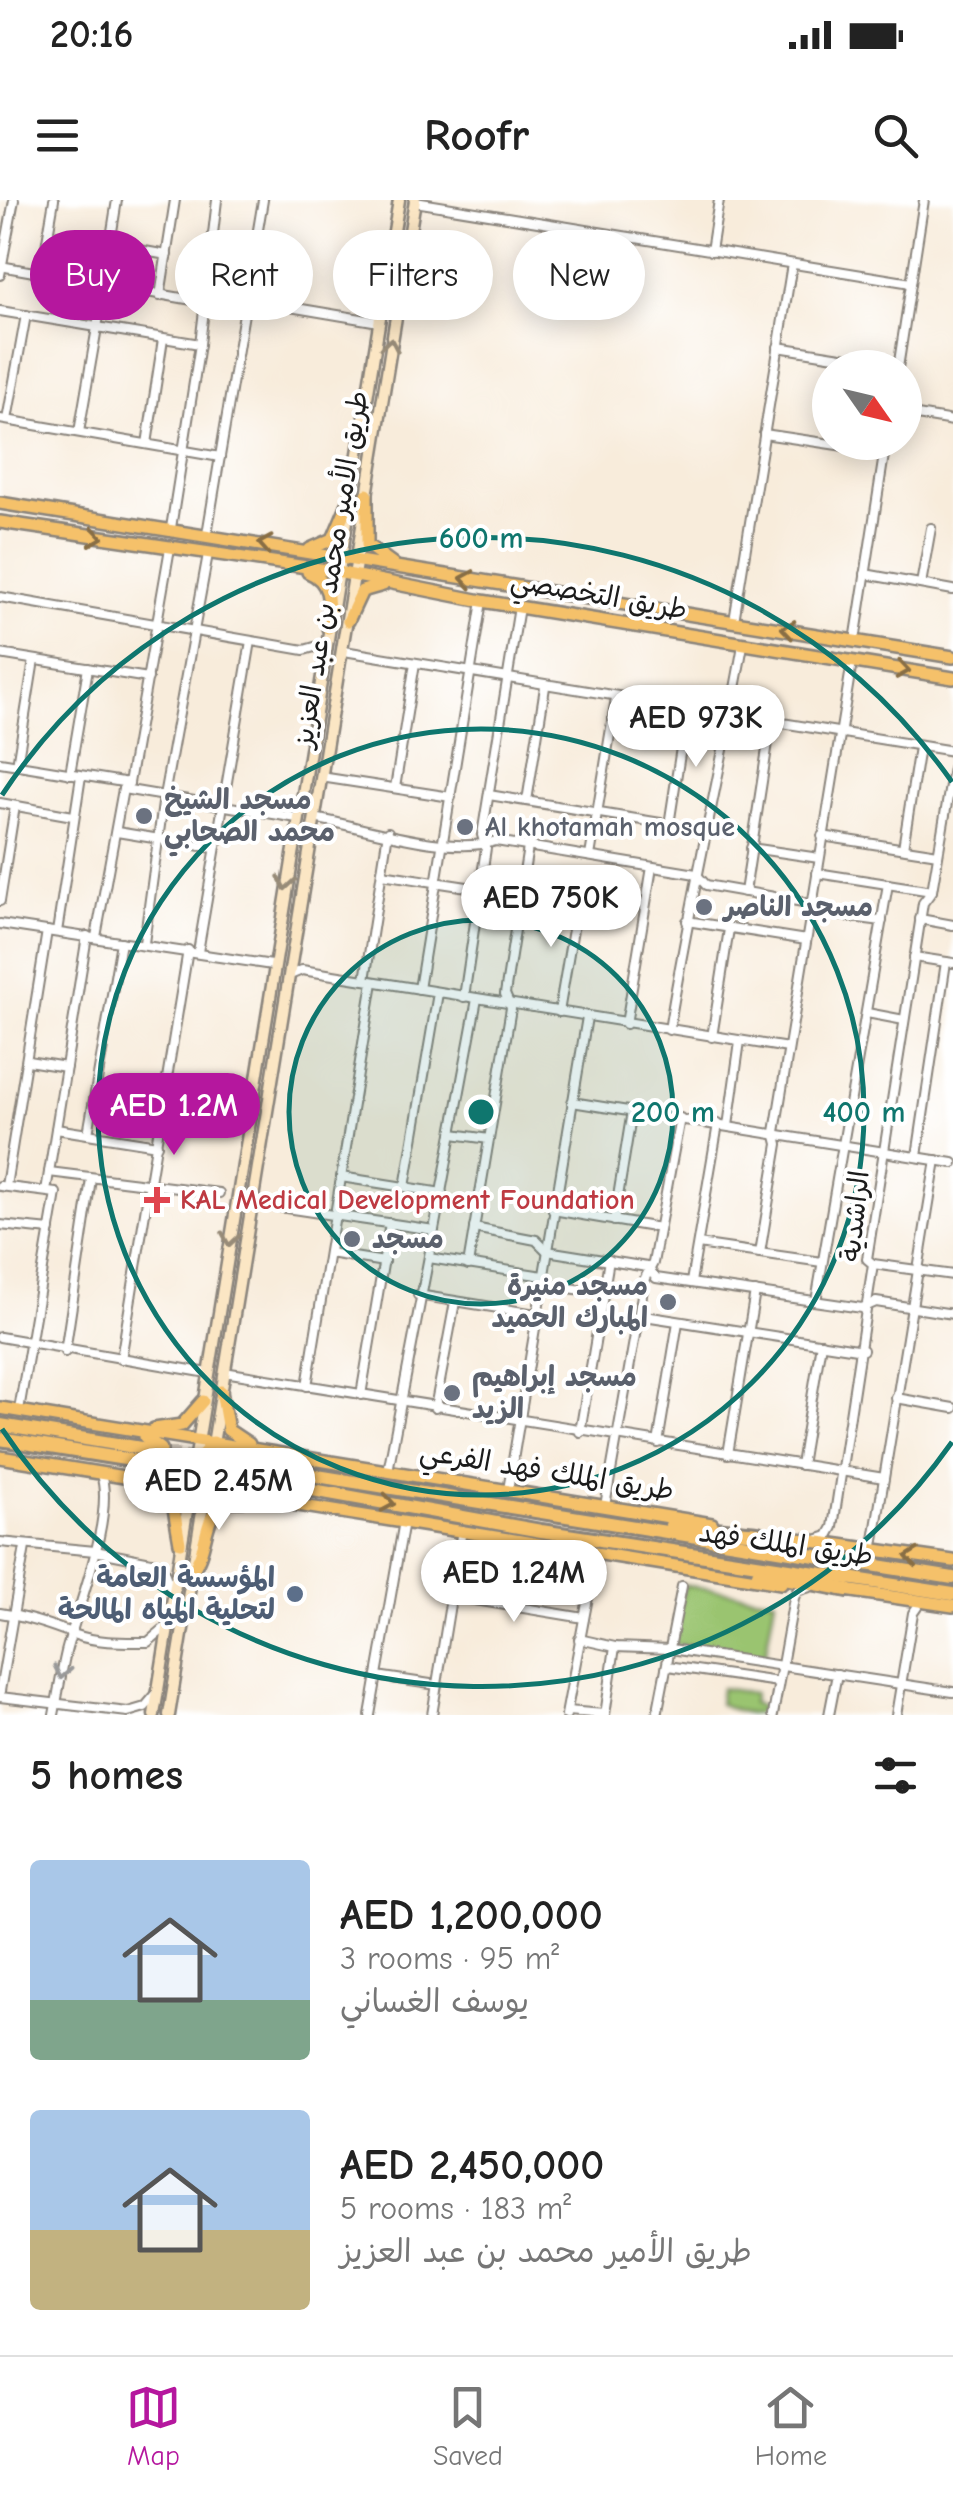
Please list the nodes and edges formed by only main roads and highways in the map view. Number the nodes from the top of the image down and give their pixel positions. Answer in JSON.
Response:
{"nodes":[{"id":1,"x":399,"y":200,"type":"edge"},
{"id":2,"x":415,"y":201,"type":"edge"},
{"id":3,"x":394,"y":230,"type":"edge"},
{"id":4,"x":410,"y":230,"type":"edge"},
{"id":5,"x":379,"y":320,"type":"edge"},
{"id":6,"x":394,"y":320,"type":"edge"},
{"id":7,"x":352,"y":494,"type":"junction"},
{"id":8,"x":366,"y":494,"type":"junction"},
{"id":9,"x":0,"y":502,"type":"edge"},
{"id":10,"x":0,"y":522,"type":"edge"},
{"id":11,"x":300,"y":550,"type":"junction"},
{"id":12,"x":285,"y":564,"type":"junction"},
{"id":13,"x":348,"y":567,"type":"junction"},
{"id":14,"x":381,"y":567,"type":"junction"},
{"id":15,"x":406,"y":570,"type":"junction"},
{"id":16,"x":375,"y":580,"type":"junction"},
{"id":17,"x":405,"y":588,"type":"junction"},
{"id":18,"x":330,"y":621,"type":"junction"},
{"id":19,"x":348,"y":621,"type":"junction"},
{"id":20,"x":953,"y":656,"type":"edge"},
{"id":21,"x":953,"y":678,"type":"edge"},
{"id":22,"x":221,"y":1391,"type":"junction"},
{"id":23,"x":203,"y":1401,"type":"junction"},
{"id":24,"x":0,"y":1408,"type":"edge"},
{"id":25,"x":0,"y":1425,"type":"edge"},
{"id":26,"x":90,"y":1426,"type":"junction"},
{"id":27,"x":0,"y":1439,"type":"edge"},
{"id":28,"x":197,"y":1440,"type":"junction"},
{"id":29,"x":213,"y":1442,"type":"junction"},
{"id":30,"x":0,"y":1457,"type":"edge"},
{"id":31,"x":311,"y":1460,"type":"junction"},
{"id":32,"x":193,"y":1465,"type":"junction"},
{"id":33,"x":208,"y":1468,"type":"junction"},
{"id":34,"x":101,"y":1475,"type":"junction"},
{"id":35,"x":130,"y":1479,"type":"junction"},
{"id":36,"x":190,"y":1487,"type":"junction"},
{"id":37,"x":206,"y":1490,"type":"junction"},
{"id":38,"x":280,"y":1500,"type":"junction"},
{"id":39,"x":320,"y":1506,"type":"junction"},
{"id":40,"x":626,"y":1526,"type":"junction"},
{"id":41,"x":758,"y":1533,"type":"junction"},
{"id":42,"x":180,"y":1542,"type":"junction"},
{"id":43,"x":663,"y":1551,"type":"junction"},
{"id":44,"x":953,"y":1561,"type":"edge"},
{"id":45,"x":191,"y":1572,"type":"junction"},
{"id":46,"x":953,"y":1578,"type":"edge"},
{"id":47,"x":848,"y":1590,"type":"junction"},
{"id":48,"x":953,"y":1594,"type":"edge"},
{"id":49,"x":953,"y":1606,"type":"edge"},
{"id":50,"x":154,"y":1715,"type":"edge"},
{"id":51,"x":169,"y":1715,"type":"edge"}],
"edges":[{"from":1,"to":3,"type":"main road","name":"طريق الأمير محمد بن عبد العزيز"},
{"from":2,"to":4,"type":"main road","name":"طريق الأمير محمد بن عبد العزيز"},
{"from":5,"to":7,"type":"main road","name":"طريق الأمير محمد بن عبد العزيز"},
{"from":8,"to":6,"type":"main road","name":"طريق الأمير محمد بن عبد العزيز","one_way":true},
{"from":7,"to":11,"type":"main road"},
{"from":7,"to":13,"type":"main road","name":"طريق الأمير محمد بن عبد العزيز"},
{"from":8,"to":13,"type":"main road","name":"طريق الأمير محمد بن عبد العزيز"},
{"from":8,"to":15,"type":"main road"},
{"from":11,"to":9,"type":"main road","name":"طريق التخصصي","one_way":true},
{"from":10,"to":12,"type":"main road","name":"طريق التخصصي","one_way":true},
{"from":11,"to":13,"type":"main road","name":"طريق التخصصي"},
{"from":12,"to":13,"type":"main road","name":"طريق التخصصي"},
{"from":12,"to":18,"type":"main road"},
{"from":13,"to":14,"type":"main road","name":"طريق التخصصي"},
{"from":13,"to":16,"type":"main road","name":"طريق التخصصي"},
{"from":13,"to":18,"type":"main road","name":"طريق الأمير محمد بن عبد العزيز"},
{"from":13,"to":19,"type":"main road","name":"طريق الأمير محمد بن عبد العزيز"},
{"from":14,"to":15,"type":"main road","name":"طريق التخصصي"},
{"from":14,"to":16,"type":"main road"},
{"from":20,"to":15,"type":"main road","name":"طريق التخصصي","one_way":true},
{"from":16,"to":17,"type":"main road","name":"طريق التخصصي"},
{"from":17,"to":19,"type":"main road"},
{"from":17,"to":21,"type":"main road","name":"طريق التخصصي","one_way":true},
{"from":18,"to":19,"type":"main road"},
{"from":18,"to":23,"type":"main road","name":"طريق الأمير محمد بن عبد العزيز","one_way":true},
{"from":19,"to":22,"type":"main road","name":"طريق الأمير محمد بن عبد العزيز"},
{"from":22,"to":29,"type":"main road","name":"طريق الأمير محمد بن عبد العزيز"},
{"from":22,"to":31,"type":"main road"},
{"from":23,"to":26,"type":"main road"},
{"from":23,"to":28,"type":"main road","name":"طريق الأمير محمد بن عبد العزيز"},
{"from":24,"to":26,"type":"main road"},
{"from":25,"to":27,"type":"highway"},
{"from":26,"to":28,"type":"main road"},
{"from":26,"to":35,"type":"main road"},
{"from":28,"to":29,"type":"main road"},
{"from":28,"to":32,"type":"main road","name":"طريق الأمير محمد بن عبد العزيز"},
{"from":29,"to":31,"type":"main road"},
{"from":29,"to":32,"type":"main road"},
{"from":29,"to":33,"type":"main road","name":"طريق الأمير محمد بن عبد العزيز"},
{"from":30,"to":34,"type":"main road"},
{"from":31,"to":33,"type":"main road"},
{"from":31,"to":39,"type":"main road"},
{"from":31,"to":41,"type":"main road","name":"طريق الملك فهد الفرعي"},
{"from":32,"to":35,"type":"main road"},
{"from":32,"to":36,"type":"main road","name":"طريق الأمير محمد بن عبد العزيز"},
{"from":33,"to":36,"type":"main road"},
{"from":33,"to":37,"type":"main road","name":"طريق الأمير محمد بن عبد العزيز"},
{"from":34,"to":35,"type":"main road"},
{"from":34,"to":42,"type":"main road"},
{"from":35,"to":36,"type":"main road"},
{"from":36,"to":37,"type":"main road"},
{"from":36,"to":42,"type":"main road","name":"طريق الأمير محمد بن عبد العزيز"},
{"from":37,"to":38,"type":"main road"},
{"from":37,"to":45,"type":"main road","name":"طريق الأمير محمد بن عبد العزيز"},
{"from":38,"to":39,"type":"main road"},
{"from":38,"to":45,"type":"main road"},
{"from":39,"to":47,"type":"main road"},
{"from":40,"to":41,"type":"highway"},
{"from":40,"to":43,"type":"highway","name":"طريق الملك فهد","one_way":true},
{"from":40,"to":46,"type":"highway","name":"طريق الملك فهد"},
{"from":44,"to":41,"type":"main road","name":"طريق الملك فهد الفرعي","one_way":true},
{"from":42,"to":50,"type":"main road","name":"طريق الأمير محمد بن عبد العزيز"},
{"from":43,"to":47,"type":"highway"},
{"from":43,"to":48,"type":"highway","name":"طريق الملك فهد"},
{"from":45,"to":51,"type":"main road","name":"طريق الأمير محمد بن عبد العزيز"},
{"from":47,"to":49,"type":"main road"}]}
